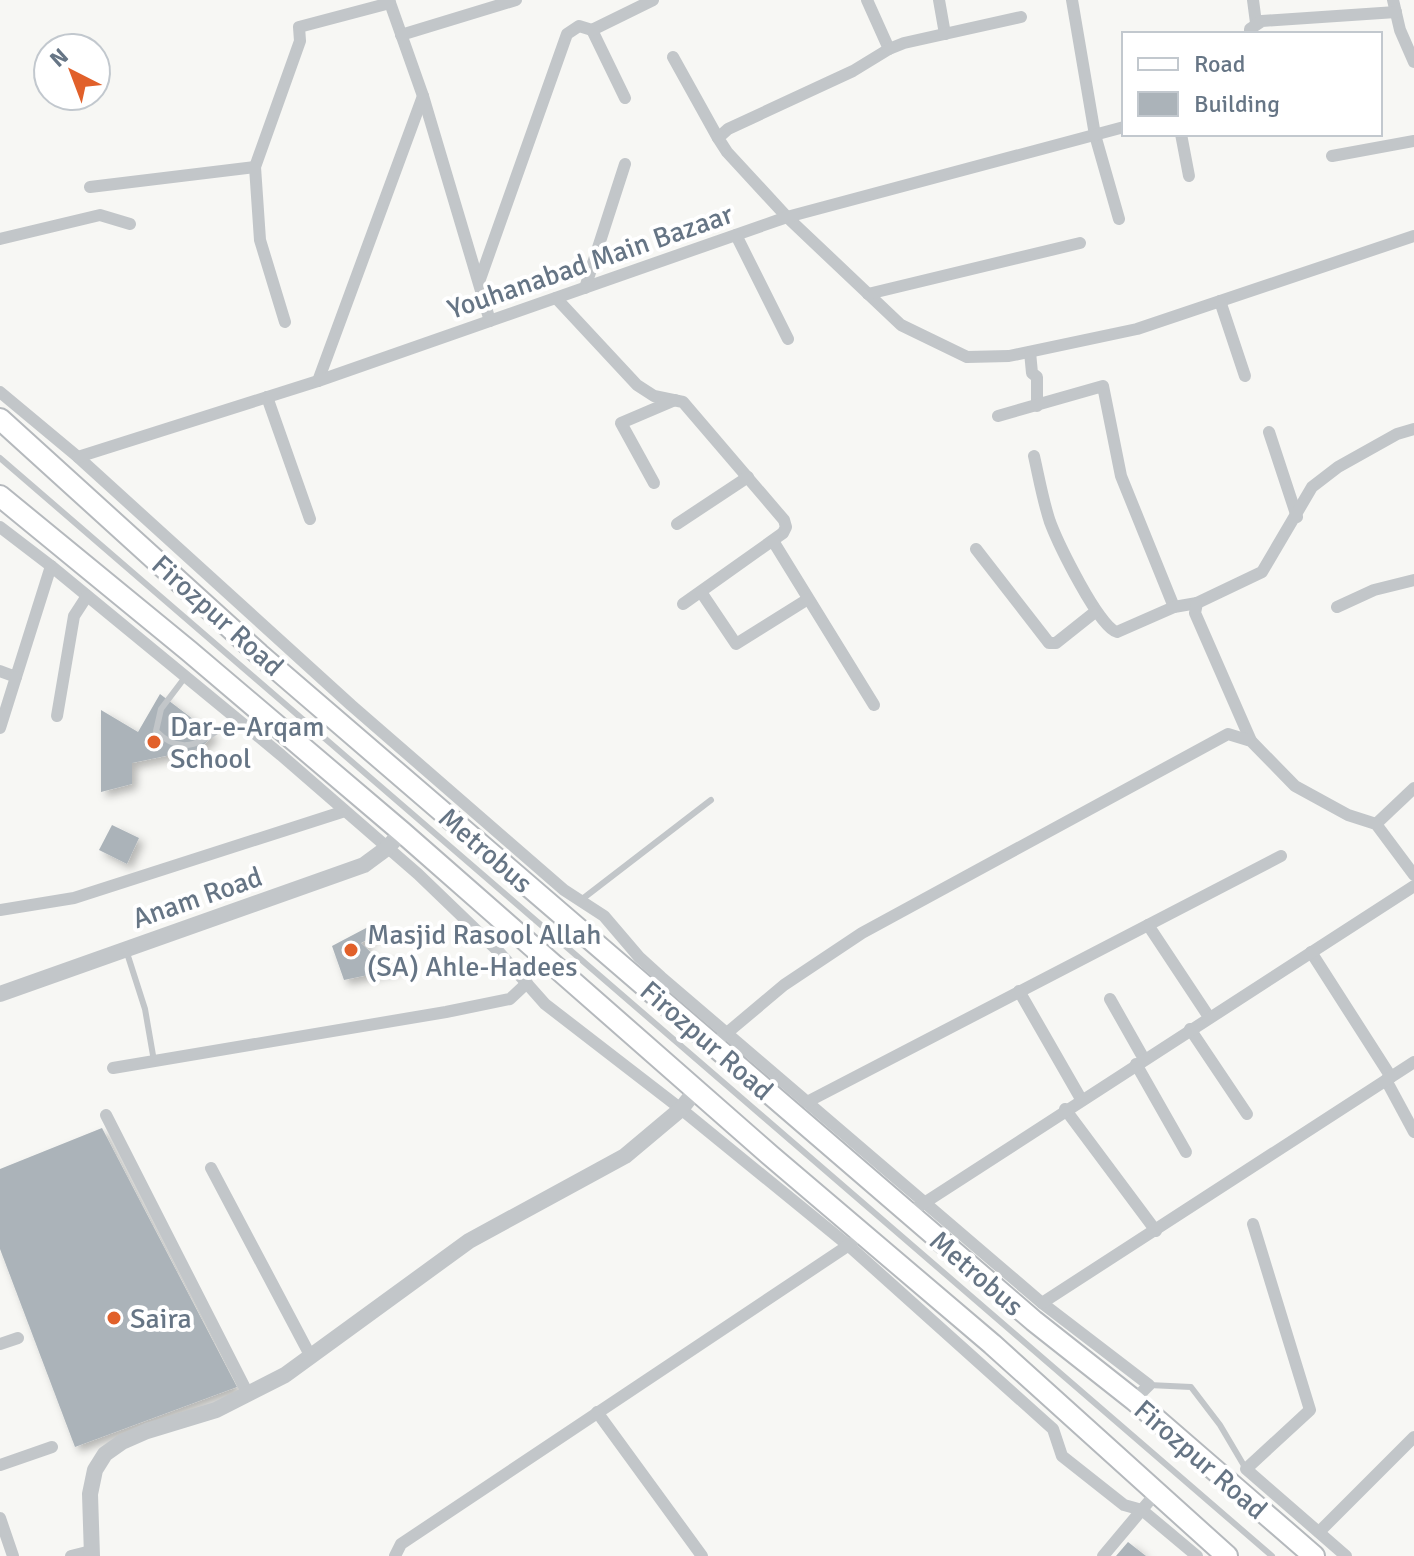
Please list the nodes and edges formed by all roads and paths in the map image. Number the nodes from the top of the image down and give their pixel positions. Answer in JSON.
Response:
{"nodes":[{"id":1,"x":516,"y":0,"type":"edge"},
{"id":2,"x":653,"y":0,"type":"edge"},
{"id":3,"x":867,"y":0,"type":"edge"},
{"id":4,"x":939,"y":0,"type":"edge"},
{"id":5,"x":1072,"y":0,"type":"edge"},
{"id":6,"x":1253,"y":0,"type":"edge"},
{"id":7,"x":390,"y":2,"type":"edge"},
{"id":8,"x":1394,"y":6,"type":"edge"},
{"id":9,"x":1021,"y":17,"type":"dead end"},
{"id":10,"x":1253,"y":29,"type":"edge"},
{"id":11,"x":592,"y":30,"type":"junction"},
{"id":12,"x":945,"y":34,"type":"junction"},
{"id":13,"x":401,"y":35,"type":"junction"},
{"id":14,"x":889,"y":49,"type":"junction"},
{"id":15,"x":673,"y":57,"type":"dead end"},
{"id":16,"x":1414,"y":62,"type":"edge"},
{"id":17,"x":423,"y":96,"type":"junction"},
{"id":18,"x":625,"y":98,"type":"dead end"},
{"id":19,"x":1122,"y":128,"type":"edge"},
{"id":20,"x":1095,"y":135,"type":"junction"},
{"id":21,"x":1181,"y":136,"type":"edge"},
{"id":22,"x":718,"y":138,"type":"junction"},
{"id":23,"x":1414,"y":141,"type":"edge"},
{"id":24,"x":1332,"y":156,"type":"dead end"},
{"id":25,"x":625,"y":164,"type":"dead end"},
{"id":26,"x":255,"y":167,"type":"junction"},
{"id":27,"x":1189,"y":176,"type":"dead end"},
{"id":28,"x":90,"y":187,"type":"dead end"},
{"id":29,"x":787,"y":217,"type":"junction"},
{"id":30,"x":1119,"y":219,"type":"dead end"},
{"id":31,"x":130,"y":224,"type":"dead end"},
{"id":32,"x":736,"y":235,"type":"junction"},
{"id":33,"x":1414,"y":236,"type":"edge"},
{"id":34,"x":0,"y":239,"type":"edge"},
{"id":35,"x":1080,"y":243,"type":"dead end"},
{"id":36,"x":479,"y":282,"type":"junction"},
{"id":37,"x":585,"y":288,"type":"junction"},
{"id":38,"x":868,"y":294,"type":"junction"},
{"id":39,"x":556,"y":298,"type":"junction"},
{"id":40,"x":1220,"y":301,"type":"junction"},
{"id":41,"x":490,"y":321,"type":"junction"},
{"id":42,"x":285,"y":322,"type":"dead end"},
{"id":43,"x":788,"y":339,"type":"dead end"},
{"id":44,"x":1030,"y":352,"type":"junction"},
{"id":45,"x":1245,"y":376,"type":"dead end"},
{"id":46,"x":318,"y":381,"type":"junction"},
{"id":47,"x":0,"y":392,"type":"edge"},
{"id":48,"x":267,"y":397,"type":"junction"},
{"id":49,"x":675,"y":400,"type":"junction"},
{"id":50,"x":1037,"y":406,"type":"junction"},
{"id":51,"x":998,"y":416,"type":"dead end"},
{"id":52,"x":0,"y":419,"type":"edge"},
{"id":53,"x":1414,"y":429,"type":"edge"},
{"id":54,"x":1269,"y":432,"type":"dead end"},
{"id":55,"x":1034,"y":456,"type":"dead end"},
{"id":56,"x":78,"y":457,"type":"junction"},
{"id":57,"x":0,"y":458,"type":"edge"},
{"id":58,"x":748,"y":477,"type":"junction"},
{"id":59,"x":654,"y":483,"type":"dead end"},
{"id":60,"x":0,"y":496,"type":"edge"},
{"id":61,"x":1297,"y":517,"type":"junction"},
{"id":62,"x":310,"y":519,"type":"dead end"},
{"id":63,"x":677,"y":524,"type":"dead end"},
{"id":64,"x":0,"y":527,"type":"edge"},
{"id":65,"x":773,"y":541,"type":"junction"},
{"id":66,"x":976,"y":549,"type":"dead end"},
{"id":67,"x":51,"y":566,"type":"junction"},
{"id":68,"x":1414,"y":580,"type":"edge"},
{"id":69,"x":701,"y":592,"type":"junction"},
{"id":70,"x":87,"y":596,"type":"junction"},
{"id":71,"x":808,"y":599,"type":"junction"},
{"id":72,"x":1197,"y":603,"type":"junction"},
{"id":73,"x":683,"y":604,"type":"dead end"},
{"id":74,"x":1174,"y":607,"type":"junction"},
{"id":75,"x":1337,"y":607,"type":"dead end"},
{"id":76,"x":1095,"y":612,"type":"junction"},
{"id":77,"x":184,"y":665,"type":"junction"},
{"id":78,"x":0,"y":671,"type":"edge"},
{"id":79,"x":16,"y":677,"type":"junction"},
{"id":80,"x":874,"y":705,"type":"dead end"},
{"id":81,"x":57,"y":716,"type":"dead end"},
{"id":82,"x":237,"y":717,"type":"junction"},
{"id":83,"x":0,"y":728,"type":"edge"},
{"id":84,"x":1251,"y":741,"type":"junction"},
{"id":85,"x":287,"y":747,"type":"junction"},
{"id":86,"x":1414,"y":788,"type":"edge"},
{"id":87,"x":711,"y":800,"type":"dead end"},
{"id":88,"x":345,"y":811,"type":"junction"},
{"id":89,"x":1376,"y":824,"type":"junction"},
{"id":90,"x":402,"y":832,"type":"junction"},
{"id":91,"x":387,"y":848,"type":"junction"},
{"id":92,"x":1281,"y":856,"type":"dead end"},
{"id":93,"x":1414,"y":875,"type":"edge"},
{"id":94,"x":1414,"y":886,"type":"edge"},
{"id":95,"x":578,"y":902,"type":"junction"},
{"id":96,"x":0,"y":910,"type":"edge"},
{"id":97,"x":1148,"y":925,"type":"junction"},
{"id":98,"x":126,"y":950,"type":"junction"},
{"id":99,"x":1311,"y":952,"type":"junction"},
{"id":100,"x":527,"y":983,"type":"junction"},
{"id":101,"x":1019,"y":991,"type":"junction"},
{"id":102,"x":0,"y":994,"type":"edge"},
{"id":103,"x":1110,"y":999,"type":"dead end"},
{"id":104,"x":1209,"y":1017,"type":"junction"},
{"id":105,"x":1190,"y":1029,"type":"junction"},
{"id":106,"x":720,"y":1039,"type":"junction"},
{"id":107,"x":154,"y":1061,"type":"junction"},
{"id":108,"x":1140,"y":1062,"type":"junction"},
{"id":109,"x":1414,"y":1062,"type":"edge"},
{"id":110,"x":113,"y":1068,"type":"dead end"},
{"id":111,"x":1388,"y":1079,"type":"junction"},
{"id":112,"x":696,"y":1090,"type":"junction"},
{"id":113,"x":1081,"y":1099,"type":"junction"},
{"id":114,"x":807,"y":1102,"type":"junction"},
{"id":115,"x":681,"y":1109,"type":"junction"},
{"id":116,"x":1065,"y":1109,"type":"junction"},
{"id":117,"x":1247,"y":1114,"type":"dead end"},
{"id":118,"x":106,"y":1115,"type":"dead end"},
{"id":119,"x":1414,"y":1132,"type":"edge"},
{"id":120,"x":1186,"y":1152,"type":"dead end"},
{"id":121,"x":211,"y":1168,"type":"dead end"},
{"id":122,"x":916,"y":1208,"type":"junction"},
{"id":123,"x":1253,"y":1224,"type":"dead end"},
{"id":124,"x":1156,"y":1231,"type":"junction"},
{"id":125,"x":856,"y":1240,"type":"junction"},
{"id":126,"x":1042,"y":1303,"type":"junction"},
{"id":127,"x":18,"y":1338,"type":"dead end"},
{"id":128,"x":0,"y":1344,"type":"edge"},
{"id":129,"x":311,"y":1357,"type":"junction"},
{"id":130,"x":1149,"y":1385,"type":"junction"},
{"id":131,"x":248,"y":1394,"type":"junction"},
{"id":132,"x":1134,"y":1400,"type":"junction"},
{"id":133,"x":597,"y":1412,"type":"junction"},
{"id":134,"x":1414,"y":1437,"type":"edge"},
{"id":135,"x":52,"y":1447,"type":"dead end"},
{"id":136,"x":0,"y":1465,"type":"edge"},
{"id":137,"x":1246,"y":1469,"type":"junction"},
{"id":138,"x":1156,"y":1493,"type":"junction"},
{"id":139,"x":1142,"y":1510,"type":"junction"},
{"id":140,"x":0,"y":1518,"type":"edge"},
{"id":141,"x":1319,"y":1532,"type":"junction"},
{"id":142,"x":92,"y":1553,"type":"edge"},
{"id":143,"x":13,"y":1556,"type":"edge"},
{"id":144,"x":71,"y":1556,"type":"edge"},
{"id":145,"x":395,"y":1556,"type":"edge"},
{"id":146,"x":702,"y":1556,"type":"edge"},
{"id":147,"x":1103,"y":1556,"type":"edge"},
{"id":148,"x":1197,"y":1556,"type":"edge"},
{"id":149,"x":1227,"y":1556,"type":"edge"},
{"id":150,"x":1272,"y":1556,"type":"edge"},
{"id":151,"x":1314,"y":1556,"type":"edge"},
{"id":152,"x":1346,"y":1556,"type":"edge"}],
"edges":[{"from":1,"to":13,"type":"street"},
{"from":2,"to":11,"type":"street"},
{"from":3,"to":14,"type":"street"},
{"from":4,"to":12,"type":"street"},
{"from":5,"to":20,"type":"street"},
{"from":6,"to":10,"type":"street"},
{"from":7,"to":13,"type":"street"},
{"from":7,"to":26,"type":"street"},
{"from":8,"to":10,"type":"street"},
{"from":8,"to":16,"type":"street"},
{"from":9,"to":12,"type":"street"},
{"from":11,"to":18,"type":"street"},
{"from":11,"to":36,"type":"street"},
{"from":12,"to":14,"type":"street"},
{"from":13,"to":17,"type":"street"},
{"from":14,"to":22,"type":"street"},
{"from":15,"to":22,"type":"street"},
{"from":17,"to":36,"type":"street"},
{"from":17,"to":46,"type":"street"},
{"from":19,"to":20,"type":"street","name":"Youhanabad Main Bazaar"},
{"from":20,"to":29,"type":"street","name":"Youhanabad Main Bazaar"},
{"from":20,"to":30,"type":"street"},
{"from":21,"to":27,"type":"street"},
{"from":22,"to":29,"type":"street"},
{"from":23,"to":24,"type":"street"},
{"from":25,"to":37,"type":"street"},
{"from":26,"to":28,"type":"street"},
{"from":26,"to":42,"type":"street"},
{"from":29,"to":32,"type":"street","name":"Youhanabad Main Bazaar"},
{"from":29,"to":38,"type":"street"},
{"from":31,"to":34,"type":"street"},
{"from":32,"to":37,"type":"street","name":"Youhanabad Main Bazaar"},
{"from":32,"to":43,"type":"street"},
{"from":33,"to":40,"type":"street"},
{"from":35,"to":38,"type":"street"},
{"from":36,"to":41,"type":"street"},
{"from":37,"to":39,"type":"street","name":"Youhanabad Main Bazaar"},
{"from":38,"to":44,"type":"street"},
{"from":39,"to":41,"type":"street","name":"Youhanabad Main Bazaar"},
{"from":39,"to":49,"type":"street"},
{"from":40,"to":44,"type":"street"},
{"from":40,"to":45,"type":"street"},
{"from":41,"to":46,"type":"street","name":"Youhanabad Main Bazaar"},
{"from":44,"to":50,"type":"street"},
{"from":46,"to":48,"type":"street","name":"Youhanabad Main Bazaar"},
{"from":47,"to":56,"type":"street"},
{"from":48,"to":56,"type":"street","name":"Youhanabad Main Bazaar"},
{"from":48,"to":62,"type":"street"},
{"from":49,"to":58,"type":"street"},
{"from":49,"to":59,"type":"street"},
{"from":50,"to":51,"type":"street"},
{"from":50,"to":74,"type":"street"},
{"from":52,"to":106,"type":"main road","name":"Firozpur Road"},
{"from":53,"to":61,"type":"street"},
{"from":54,"to":61,"type":"street"},
{"from":55,"to":76,"type":"street"},
{"from":56,"to":95,"type":"street"},
{"from":57,"to":150,"type":"lane","name":"Metrobus"},
{"from":58,"to":63,"type":"street"},
{"from":58,"to":65,"type":"street"},
{"from":60,"to":77,"type":"main road","name":"Firozpur Road"},
{"from":61,"to":72,"type":"street"},
{"from":64,"to":67,"type":"street"},
{"from":65,"to":69,"type":"street"},
{"from":65,"to":71,"type":"street"},
{"from":66,"to":76,"type":"street"},
{"from":67,"to":70,"type":"street"},
{"from":67,"to":79,"type":"street"},
{"from":68,"to":75,"type":"street"},
{"from":69,"to":71,"type":"street"},
{"from":69,"to":73,"type":"street"},
{"from":70,"to":77,"type":"street"},
{"from":70,"to":81,"type":"street"},
{"from":71,"to":80,"type":"street"},
{"from":72,"to":74,"type":"street"},
{"from":72,"to":84,"type":"street"},
{"from":74,"to":76,"type":"street"},
{"from":77,"to":82,"type":"street"},
{"from":77,"to":82,"type":"lane"},
{"from":77,"to":85,"type":"main road","name":"Firozpur Road"},
{"from":78,"to":79,"type":"street"},
{"from":79,"to":83,"type":"street"},
{"from":82,"to":85,"type":"street"},
{"from":84,"to":89,"type":"street"},
{"from":84,"to":106,"type":"street"},
{"from":85,"to":88,"type":"street"},
{"from":85,"to":90,"type":"main road","name":"Firozpur Road"},
{"from":86,"to":89,"type":"street"},
{"from":87,"to":95,"type":"lane"},
{"from":88,"to":91,"type":"street"},
{"from":88,"to":96,"type":"street"},
{"from":89,"to":93,"type":"street"},
{"from":90,"to":91,"type":"street","name":"Anam Road"},
{"from":90,"to":112,"type":"main road","name":"Firozpur Road"},
{"from":91,"to":98,"type":"street","name":"Anam Road"},
{"from":91,"to":100,"type":"street"},
{"from":92,"to":97,"type":"street"},
{"from":94,"to":99,"type":"street"},
{"from":95,"to":106,"type":"street"},
{"from":97,"to":101,"type":"street"},
{"from":97,"to":104,"type":"street"},
{"from":98,"to":102,"type":"street","name":"Anam Road"},
{"from":98,"to":107,"type":"lane"},
{"from":99,"to":104,"type":"street"},
{"from":99,"to":111,"type":"street"},
{"from":100,"to":107,"type":"street"},
{"from":100,"to":115,"type":"street"},
{"from":101,"to":113,"type":"street"},
{"from":101,"to":114,"type":"street"},
{"from":103,"to":108,"type":"street"},
{"from":104,"to":105,"type":"street"},
{"from":105,"to":108,"type":"street"},
{"from":105,"to":117,"type":"street"},
{"from":106,"to":114,"type":"street"},
{"from":106,"to":122,"type":"main road","name":"Firozpur Road"},
{"from":107,"to":110,"type":"street"},
{"from":108,"to":113,"type":"street"},
{"from":108,"to":120,"type":"street"},
{"from":109,"to":111,"type":"street"},
{"from":111,"to":119,"type":"street"},
{"from":111,"to":124,"type":"street"},
{"from":112,"to":115,"type":"street"},
{"from":112,"to":125,"type":"main road","name":"Firozpur Road"},
{"from":113,"to":116,"type":"street"},
{"from":114,"to":122,"type":"street"},
{"from":115,"to":125,"type":"street"},
{"from":115,"to":129,"type":"street"},
{"from":116,"to":122,"type":"street"},
{"from":116,"to":124,"type":"street"},
{"from":118,"to":131,"type":"street"},
{"from":121,"to":129,"type":"street"},
{"from":122,"to":126,"type":"street"},
{"from":122,"to":132,"type":"main road","name":"Firozpur Road"},
{"from":123,"to":137,"type":"street"},
{"from":124,"to":126,"type":"street"},
{"from":125,"to":133,"type":"street"},
{"from":125,"to":138,"type":"main road","name":"Firozpur Road"},
{"from":125,"to":139,"type":"street"},
{"from":126,"to":130,"type":"street"},
{"from":127,"to":128,"type":"street"},
{"from":129,"to":131,"type":"street"},
{"from":130,"to":132,"type":"street"},
{"from":130,"to":137,"type":"lane"},
{"from":131,"to":142,"type":"street"},
{"from":132,"to":151,"type":"main road","name":"Firozpur Road"},
{"from":133,"to":145,"type":"street"},
{"from":133,"to":146,"type":"street"},
{"from":134,"to":141,"type":"street"},
{"from":135,"to":136,"type":"street"},
{"from":137,"to":141,"type":"street"},
{"from":138,"to":139,"type":"street"},
{"from":138,"to":149,"type":"main road","name":"Firozpur Road"},
{"from":139,"to":147,"type":"street"},
{"from":139,"to":148,"type":"street"},
{"from":140,"to":143,"type":"street"},
{"from":141,"to":152,"type":"street"},
{"from":142,"to":144,"type":"street"}]}
